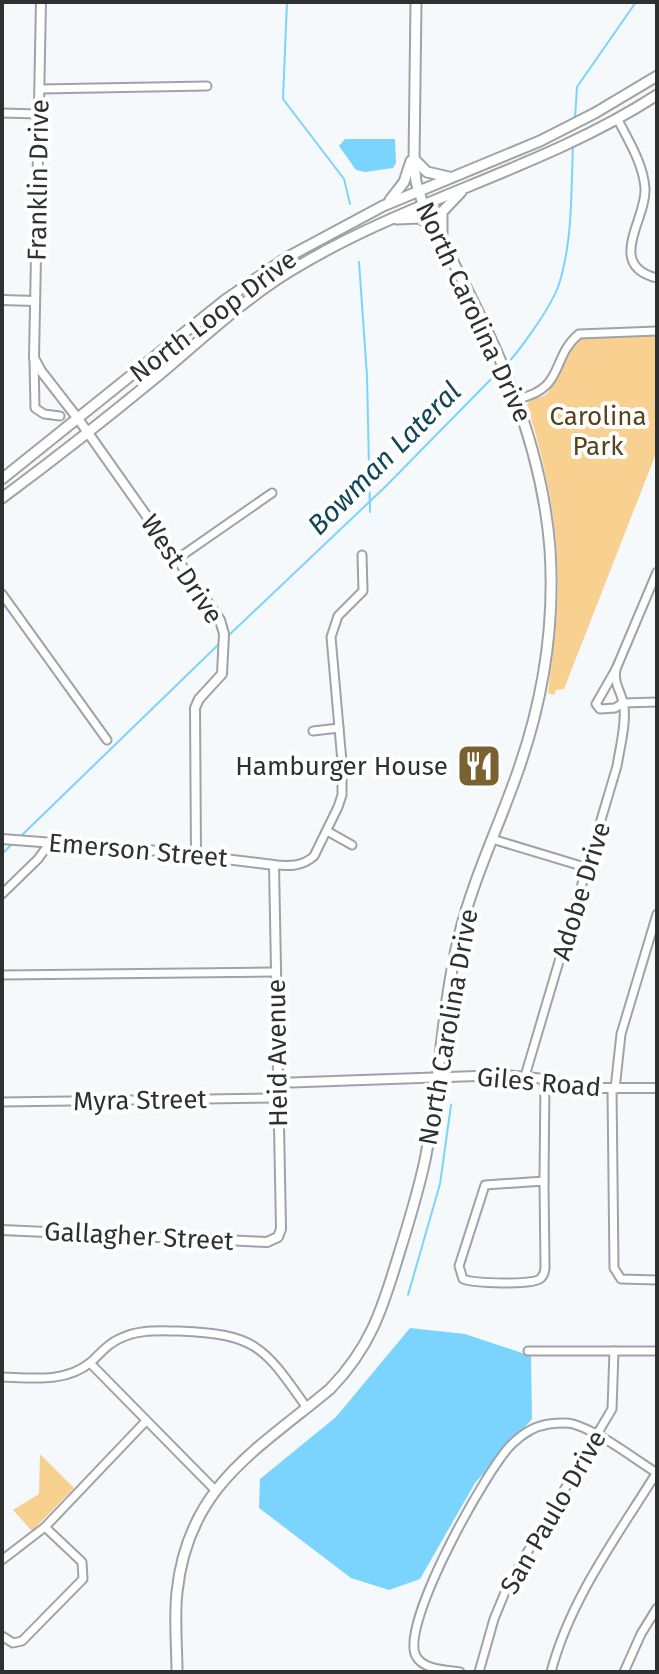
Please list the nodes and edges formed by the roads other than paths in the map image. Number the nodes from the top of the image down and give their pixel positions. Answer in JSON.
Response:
{"nodes":[{"id":1,"x":41,"y":2,"type":"edge"},
{"id":2,"x":416,"y":2,"type":"edge"},
{"id":3,"x":657,"y":76,"type":"edge"},
{"id":4,"x":207,"y":86,"type":"dead end"},
{"id":5,"x":40,"y":89,"type":"junction"},
{"id":6,"x":657,"y":95,"type":"edge"},
{"id":7,"x":2,"y":113,"type":"edge"},
{"id":8,"x":39,"y":114,"type":"junction"},
{"id":9,"x":617,"y":118,"type":"junction"},
{"id":10,"x":414,"y":154,"type":"junction"},
{"id":11,"x":449,"y":177,"type":"junction"},
{"id":12,"x":467,"y":186,"type":"junction"},
{"id":13,"x":418,"y":190,"type":"junction"},
{"id":14,"x":423,"y":204,"type":"junction"},
{"id":15,"x":383,"y":206,"type":"junction"},
{"id":16,"x":382,"y":222,"type":"junction"},
{"id":17,"x":436,"y":228,"type":"junction"},
{"id":18,"x":442,"y":241,"type":"junction"},
{"id":19,"x":286,"y":258,"type":"junction"},
{"id":20,"x":292,"y":270,"type":"junction"},
{"id":21,"x":657,"y":278,"type":"edge"},
{"id":22,"x":2,"y":300,"type":"edge"},
{"id":23,"x":35,"y":301,"type":"junction"},
{"id":24,"x":657,"y":331,"type":"edge"},
{"id":25,"x":34,"y":358,"type":"junction"},
{"id":26,"x":517,"y":399,"type":"junction"},
{"id":27,"x":60,"y":416,"type":"dead end"},
{"id":28,"x":79,"y":420,"type":"junction"},
{"id":29,"x":89,"y":434,"type":"junction"},
{"id":30,"x":2,"y":479,"type":"edge"},
{"id":31,"x":272,"y":493,"type":"dead end"},
{"id":32,"x":2,"y":498,"type":"edge"},
{"id":33,"x":362,"y":555,"type":"dead end"},
{"id":34,"x":177,"y":559,"type":"junction"},
{"id":35,"x":657,"y":572,"type":"edge"},
{"id":36,"x":2,"y":594,"type":"edge"},
{"id":37,"x":616,"y":669,"type":"junction"},
{"id":38,"x":657,"y":702,"type":"edge"},
{"id":39,"x":623,"y":703,"type":"junction"},
{"id":40,"x":339,"y":728,"type":"junction"},
{"id":41,"x":313,"y":731,"type":"dead end"},
{"id":42,"x":107,"y":740,"type":"dead end"},
{"id":43,"x":327,"y":831,"type":"junction"},
{"id":44,"x":2,"y":839,"type":"edge"},
{"id":45,"x":492,"y":839,"type":"junction"},
{"id":46,"x":51,"y":841,"type":"junction"},
{"id":47,"x":352,"y":845,"type":"dead end"},
{"id":48,"x":196,"y":855,"type":"junction"},
{"id":49,"x":274,"y":865,"type":"junction"},
{"id":50,"x":588,"y":868,"type":"junction"},
{"id":51,"x":2,"y":894,"type":"edge"},
{"id":52,"x":657,"y":914,"type":"edge"},
{"id":53,"x":275,"y":972,"type":"junction"},
{"id":54,"x":2,"y":975,"type":"edge"},
{"id":55,"x":525,"y":1076,"type":"junction"},
{"id":56,"x":437,"y":1077,"type":"junction"},
{"id":57,"x":545,"y":1079,"type":"junction"},
{"id":58,"x":277,"y":1083,"type":"junction"},
{"id":59,"x":657,"y":1088,"type":"edge"},
{"id":60,"x":613,"y":1089,"type":"junction"},
{"id":61,"x":278,"y":1098,"type":"junction"},
{"id":62,"x":2,"y":1102,"type":"edge"},
{"id":63,"x":544,"y":1181,"type":"junction"},
{"id":64,"x":2,"y":1230,"type":"edge"},
{"id":65,"x":275,"y":1239,"type":"joint"},
{"id":66,"x":657,"y":1280,"type":"edge"},
{"id":67,"x":528,"y":1351,"type":"dead end"},
{"id":68,"x":614,"y":1351,"type":"junction"},
{"id":69,"x":657,"y":1351,"type":"edge"},
{"id":70,"x":90,"y":1363,"type":"junction"},
{"id":71,"x":2,"y":1377,"type":"edge"},
{"id":72,"x":307,"y":1408,"type":"junction"},
{"id":73,"x":145,"y":1422,"type":"junction"},
{"id":74,"x":597,"y":1436,"type":"junction"},
{"id":75,"x":657,"y":1473,"type":"edge"},
{"id":76,"x":215,"y":1490,"type":"junction"},
{"id":77,"x":45,"y":1527,"type":"junction"},
{"id":78,"x":2,"y":1560,"type":"edge"},
{"id":79,"x":657,"y":1608,"type":"edge"},
{"id":80,"x":2,"y":1636,"type":"edge"},
{"id":81,"x":177,"y":1672,"type":"edge"},
{"id":82,"x":460,"y":1672,"type":"edge"},
{"id":83,"x":479,"y":1672,"type":"edge"},
{"id":84,"x":551,"y":1672,"type":"edge"},
{"id":85,"x":624,"y":1672,"type":"edge"}],
"edges":[{"from":1,"to":5,"type":"street","name":"Franklin Drive"},
{"from":2,"to":10,"type":"main road","name":"North Carolina Drive"},
{"from":3,"to":11,"type":"main road","name":"North Loop Drive"},
{"from":4,"to":5,"type":"street"},
{"from":5,"to":8,"type":"street","name":"Franklin Drive"},
{"from":6,"to":9,"type":"main road","name":"North Loop Drive"},
{"from":7,"to":8,"type":"street"},
{"from":8,"to":23,"type":"street","name":"Franklin Drive"},
{"from":9,"to":12,"type":"main road","name":"North Loop Drive"},
{"from":9,"to":21,"type":"street"},
{"from":10,"to":11,"type":"main road"},
{"from":10,"to":13,"type":"main road","name":"North Carolina Drive"},
{"from":10,"to":15,"type":"main road"},
{"from":11,"to":13,"type":"main road","name":"North Loop Drive"},
{"from":12,"to":14,"type":"main road","name":"North Loop Drive"},
{"from":12,"to":18,"type":"main road"},
{"from":13,"to":14,"type":"main road","name":"North Carolina Drive"},
{"from":13,"to":15,"type":"main road","name":"North Loop Drive"},
{"from":14,"to":16,"type":"main road","name":"North Loop Drive"},
{"from":14,"to":17,"type":"main road","name":"North Carolina Drive"},
{"from":15,"to":19,"type":"main road","name":"North Loop Drive"},
{"from":16,"to":17,"type":"main road"},
{"from":16,"to":20,"type":"main road","name":"North Loop Drive"},
{"from":17,"to":18,"type":"main road","name":"North Carolina Drive"},
{"from":18,"to":26,"type":"main road","name":"North Carolina Drive"},
{"from":19,"to":20,"type":"main road"},
{"from":19,"to":28,"type":"main road","name":"North Loop Drive"},
{"from":20,"to":29,"type":"main road","name":"North Loop Drive"},
{"from":22,"to":23,"type":"street"},
{"from":23,"to":25,"type":"street","name":"Franklin Drive"},
{"from":24,"to":26,"type":"street"},
{"from":25,"to":27,"type":"street","name":"Franklin Drive"},
{"from":25,"to":28,"type":"street"},
{"from":26,"to":45,"type":"main road","name":"North Carolina Drive"},
{"from":28,"to":29,"type":"street"},
{"from":28,"to":30,"type":"main road","name":"North Loop Drive"},
{"from":29,"to":32,"type":"main road","name":"North Loop Drive"},
{"from":29,"to":34,"type":"street","name":"West Drive"},
{"from":31,"to":34,"type":"street"},
{"from":33,"to":40,"type":"street"},
{"from":34,"to":48,"type":"street","name":"West Drive"},
{"from":35,"to":37,"type":"street"},
{"from":36,"to":42,"type":"street"},
{"from":37,"to":39,"type":"street","name":"Adobe Drive"},
{"from":37,"to":39,"type":"street"},
{"from":38,"to":39,"type":"street"},
{"from":39,"to":50,"type":"street","name":"Adobe Drive"},
{"from":40,"to":41,"type":"street"},
{"from":40,"to":43,"type":"street"},
{"from":43,"to":47,"type":"street"},
{"from":43,"to":49,"type":"street"},
{"from":44,"to":46,"type":"street","name":"Emerson Street"},
{"from":45,"to":50,"type":"street"},
{"from":45,"to":56,"type":"main road","name":"North Carolina Drive"},
{"from":46,"to":48,"type":"street","name":"Emerson Street"},
{"from":46,"to":51,"type":"street"},
{"from":48,"to":49,"type":"street","name":"Emerson Street"},
{"from":49,"to":53,"type":"street","name":"Heid Avenue"},
{"from":50,"to":55,"type":"street","name":"Adobe Drive"},
{"from":52,"to":60,"type":"street"},
{"from":53,"to":54,"type":"street"},
{"from":53,"to":58,"type":"street","name":"Heid Avenue"},
{"from":55,"to":56,"type":"street","name":"Giles Road"},
{"from":55,"to":57,"type":"street","name":"Giles Road"},
{"from":56,"to":58,"type":"street","name":"Giles Road"},
{"from":56,"to":72,"type":"main road","name":"North Carolina Drive"},
{"from":57,"to":60,"type":"street","name":"Giles Road"},
{"from":57,"to":63,"type":"street"},
{"from":58,"to":61,"type":"street","name":"Heid Avenue"},
{"from":59,"to":60,"type":"street","name":"Giles Road"},
{"from":60,"to":66,"type":"street"},
{"from":61,"to":62,"type":"street","name":"Myra Street"},
{"from":61,"to":65,"type":"street","name":"Heid Avenue"},
{"from":63,"to":63,"type":"street"},
{"from":64,"to":65,"type":"street","name":"Gallagher Street"},
{"from":67,"to":68,"type":"street"},
{"from":68,"to":69,"type":"street"},
{"from":68,"to":74,"type":"street","name":"San Paulo Drive"},
{"from":70,"to":71,"type":"street"},
{"from":70,"to":72,"type":"street"},
{"from":70,"to":73,"type":"street"},
{"from":72,"to":76,"type":"main road","name":"North Carolina Drive"},
{"from":73,"to":76,"type":"street"},
{"from":73,"to":77,"type":"street"},
{"from":74,"to":75,"type":"street"},
{"from":74,"to":82,"type":"street"},
{"from":74,"to":83,"type":"street","name":"San Paulo Drive"},
{"from":75,"to":84,"type":"street"},
{"from":76,"to":81,"type":"main road","name":"North Carolina Drive"},
{"from":77,"to":78,"type":"street"},
{"from":77,"to":80,"type":"street"},
{"from":79,"to":85,"type":"street"}]}
